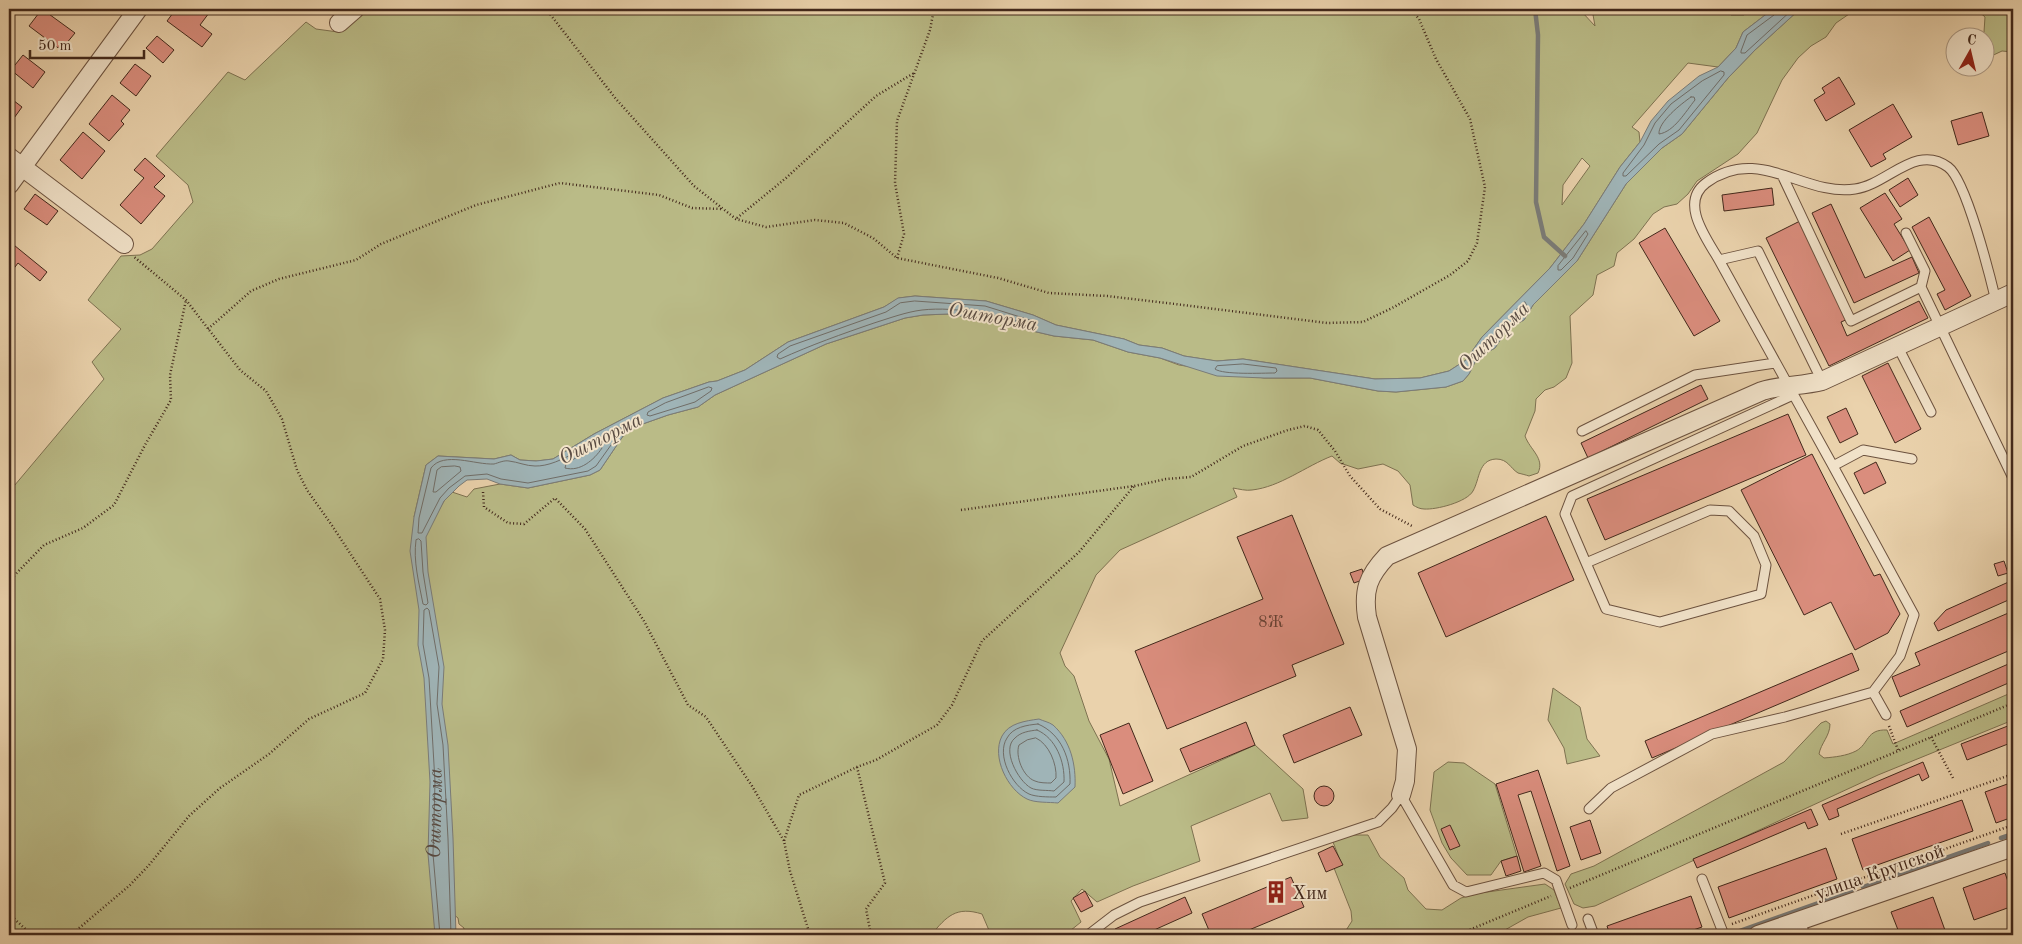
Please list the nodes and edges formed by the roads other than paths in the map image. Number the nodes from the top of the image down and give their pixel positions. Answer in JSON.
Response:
{"nodes":[{"id":1,"x":138,"y":9,"type":"edge"},
{"id":2,"x":355,"y":9,"type":"edge"},
{"id":3,"x":339,"y":23,"type":"dead end"},
{"id":4,"x":16,"y":162,"type":"edge"},
{"id":5,"x":1782,"y":175,"type":"junction"},
{"id":6,"x":9,"y":185,"type":"edge"},
{"id":7,"x":1906,"y":233,"type":"dead end"},
{"id":8,"x":124,"y":244,"type":"road end"},
{"id":9,"x":1720,"y":260,"type":"junction"},
{"id":10,"x":1921,"y":287,"type":"junction"},
{"id":11,"x":2013,"y":294,"type":"edge"},
{"id":12,"x":1996,"y":302,"type":"junction"},
{"id":13,"x":1942,"y":328,"type":"junction"},
{"id":14,"x":1898,"y":347,"type":"junction"},
{"id":15,"x":1775,"y":362,"type":"junction"},
{"id":16,"x":1822,"y":381,"type":"junction"},
{"id":17,"x":1790,"y":391,"type":"junction"},
{"id":18,"x":1931,"y":412,"type":"dead end"},
{"id":19,"x":1582,"y":431,"type":"dead end"},
{"id":20,"x":1912,"y":459,"type":"dead end"},
{"id":21,"x":1833,"y":466,"type":"junction"},
{"id":22,"x":2013,"y":478,"type":"edge"},
{"id":23,"x":1586,"y":563,"type":"junction"},
{"id":24,"x":1873,"y":692,"type":"junction"},
{"id":25,"x":1886,"y":715,"type":"road end"},
{"id":26,"x":1401,"y":795,"type":"junction"},
{"id":27,"x":1589,"y":809,"type":"dead end"},
{"id":28,"x":2013,"y":847,"type":"edge"},
{"id":29,"x":1702,"y":879,"type":"dead end"},
{"id":30,"x":1588,"y":919,"type":"dead end"},
{"id":31,"x":1572,"y":925,"type":"dead end"},
{"id":32,"x":1803,"y":928,"type":"edge"},
{"id":33,"x":1723,"y":932,"type":"edge"},
{"id":34,"x":1088,"y":935,"type":"edge"},
{"id":35,"x":1594,"y":935,"type":"edge"},
{"id":36,"x":1758,"y":935,"type":"edge"}],
"edges":[{"from":1,"to":4,"type":"street"},
{"from":2,"to":3,"type":"street"},
{"from":4,"to":6,"type":"street"},
{"from":4,"to":8,"type":"street"},
{"from":5,"to":9,"type":"lane"},
{"from":5,"to":10,"type":"lane"},
{"from":5,"to":12,"type":"lane"},
{"from":7,"to":10,"type":"lane"},
{"from":9,"to":15,"type":"lane"},
{"from":9,"to":16,"type":"lane"},
{"from":10,"to":13,"type":"lane"},
{"from":11,"to":12,"type":"street"},
{"from":12,"to":13,"type":"street"},
{"from":13,"to":14,"type":"street"},
{"from":13,"to":22,"type":"lane"},
{"from":14,"to":16,"type":"street"},
{"from":14,"to":18,"type":"lane"},
{"from":15,"to":17,"type":"lane"},
{"from":15,"to":19,"type":"lane"},
{"from":16,"to":17,"type":"street"},
{"from":17,"to":21,"type":"lane"},
{"from":17,"to":23,"type":"lane"},
{"from":17,"to":26,"type":"street"},
{"from":20,"to":21,"type":"lane"},
{"from":21,"to":24,"type":"lane"},
{"from":23,"to":23,"type":"lane"},
{"from":24,"to":25,"type":"lane"},
{"from":24,"to":27,"type":"lane"},
{"from":26,"to":31,"type":"lane"},
{"from":26,"to":34,"type":"lane"},
{"from":28,"to":32,"type":"street","name":"улица Крупской"},
{"from":29,"to":33,"type":"lane"},
{"from":30,"to":35,"type":"lane"},
{"from":32,"to":36,"type":"street","name":"улица Крупской"}]}
